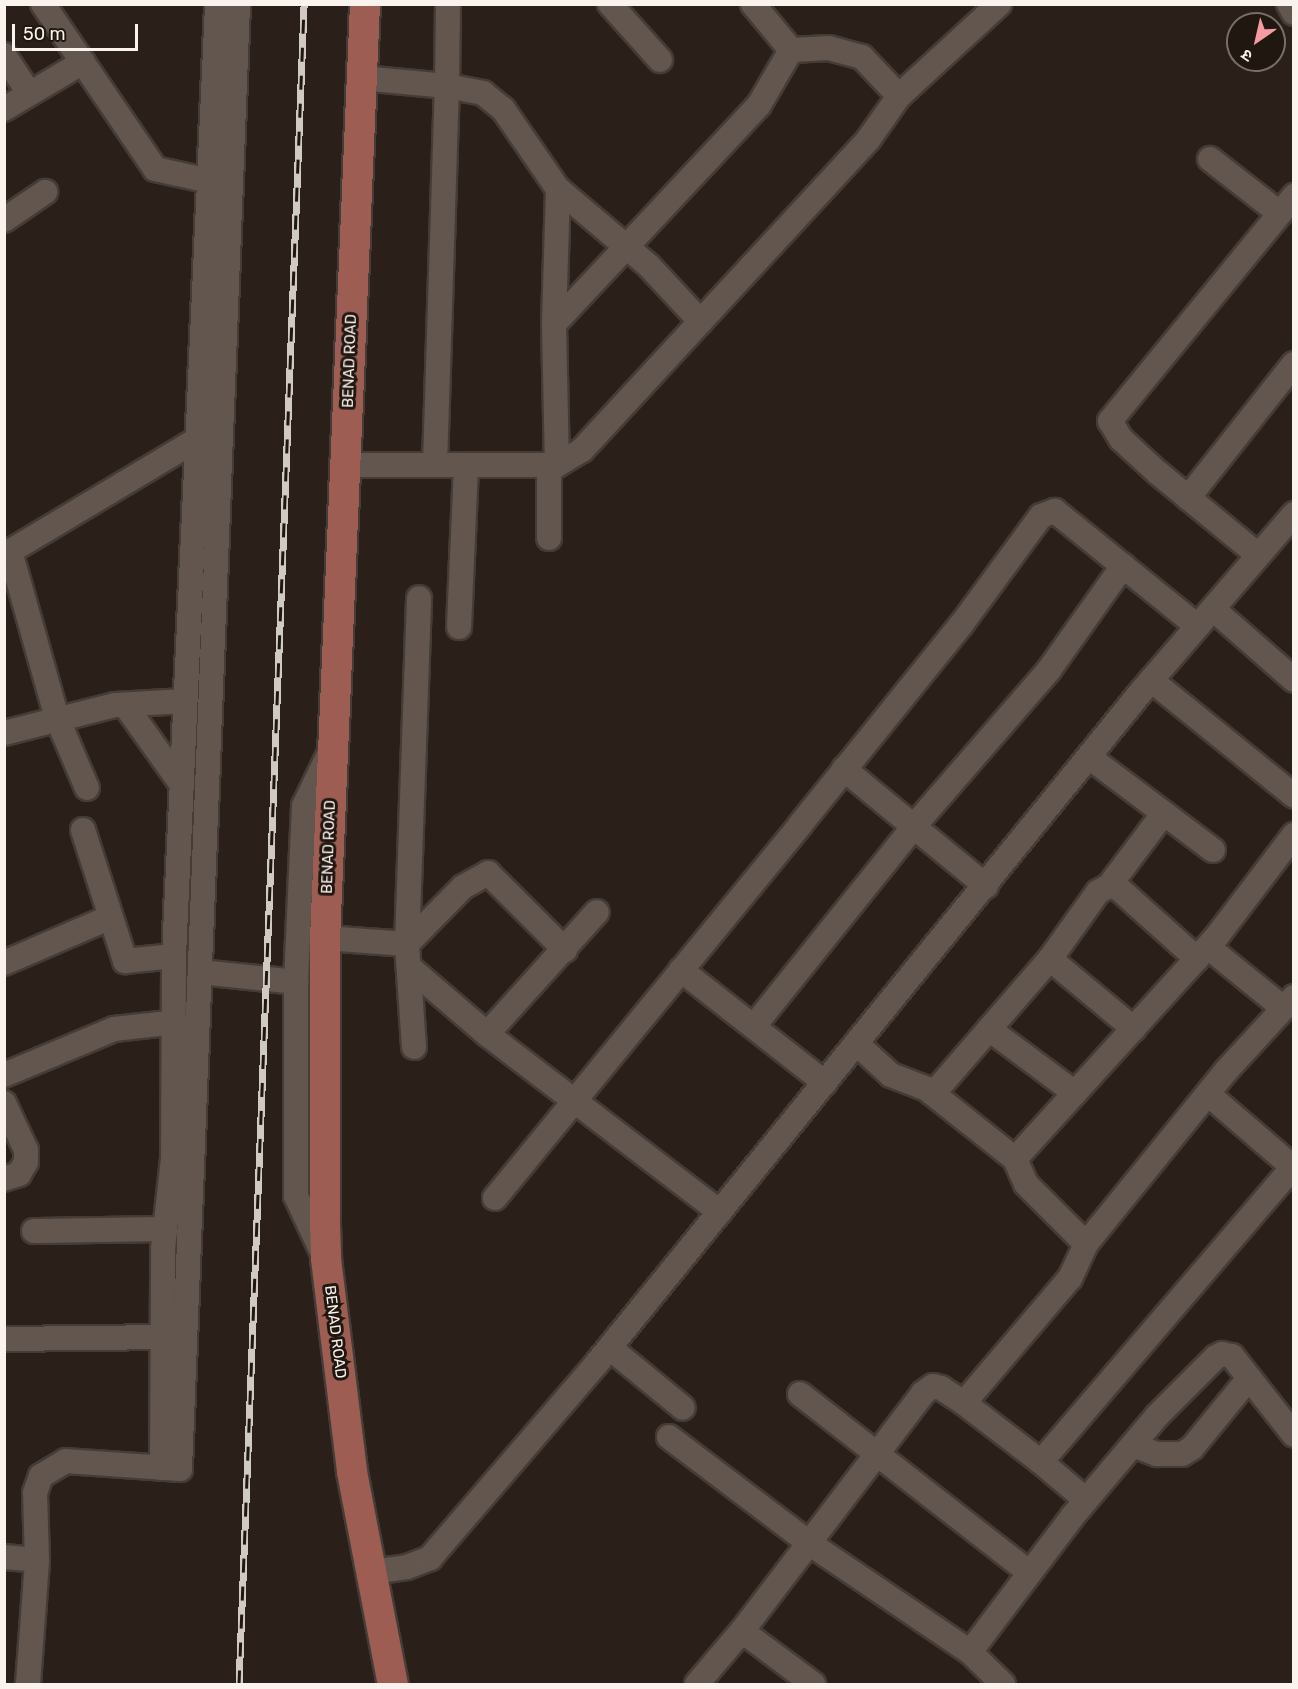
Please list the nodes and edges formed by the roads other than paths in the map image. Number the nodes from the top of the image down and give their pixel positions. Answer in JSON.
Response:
{"nodes":[{"id":1,"x":43,"y":4,"type":"edge"},
{"id":2,"x":217,"y":4,"type":"edge"},
{"id":3,"x":238,"y":4,"type":"edge"},
{"id":4,"x":365,"y":4,"type":"edge"},
{"id":5,"x":448,"y":4,"type":"edge"},
{"id":6,"x":610,"y":4,"type":"edge"},
{"id":7,"x":753,"y":4,"type":"edge"},
{"id":8,"x":999,"y":4,"type":"edge"},
{"id":9,"x":1288,"y":4,"type":"edge"},
{"id":10,"x":1293,"y":13,"type":"edge"},
{"id":11,"x":791,"y":50,"type":"junction"},
{"id":12,"x":4,"y":55,"type":"edge"},
{"id":13,"x":660,"y":60,"type":"dead end"},
{"id":14,"x":83,"y":62,"type":"junction"},
{"id":15,"x":362,"y":78,"type":"junction"},
{"id":16,"x":447,"y":86,"type":"junction"},
{"id":17,"x":29,"y":93,"type":"junction"},
{"id":18,"x":899,"y":96,"type":"junction"},
{"id":19,"x":4,"y":109,"type":"edge"},
{"id":20,"x":1210,"y":159,"type":"dead end"},
{"id":21,"x":210,"y":181,"type":"junction"},
{"id":22,"x":558,"y":189,"type":"junction"},
{"id":23,"x":45,"y":192,"type":"dead end"},
{"id":24,"x":1286,"y":205,"type":"edge"},
{"id":25,"x":4,"y":220,"type":"edge"},
{"id":26,"x":626,"y":247,"type":"junction"},
{"id":27,"x":701,"y":322,"type":"junction"},
{"id":28,"x":554,"y":324,"type":"junction"},
{"id":29,"x":1293,"y":364,"type":"edge"},
{"id":30,"x":210,"y":439,"type":"junction"},
{"id":31,"x":345,"y":465,"type":"junction"},
{"id":32,"x":435,"y":465,"type":"junction"},
{"id":33,"x":466,"y":465,"type":"junction"},
{"id":34,"x":553,"y":465,"type":"junction"},
{"id":35,"x":1188,"y":498,"type":"junction"},
{"id":36,"x":1293,"y":514,"type":"edge"},
{"id":37,"x":549,"y":538,"type":"dead end"},
{"id":38,"x":7,"y":553,"type":"edge"},
{"id":39,"x":1258,"y":555,"type":"junction"},
{"id":40,"x":1123,"y":566,"type":"junction"},
{"id":41,"x":419,"y":598,"type":"dead end"},
{"id":42,"x":1213,"y":609,"type":"junction"},
{"id":43,"x":459,"y":627,"type":"dead end"},
{"id":44,"x":1197,"y":627,"type":"junction"},
{"id":45,"x":1290,"y":671,"type":"edge"},
{"id":46,"x":1151,"y":680,"type":"junction"},
{"id":47,"x":185,"y":701,"type":"junction"},
{"id":48,"x":125,"y":705,"type":"junction"},
{"id":49,"x":57,"y":718,"type":"junction"},
{"id":50,"x":4,"y":733,"type":"edge"},
{"id":51,"x":334,"y":745,"type":"junction"},
{"id":52,"x":1089,"y":757,"type":"junction"},
{"id":53,"x":844,"y":769,"type":"junction"},
{"id":54,"x":182,"y":785,"type":"junction"},
{"id":55,"x":87,"y":788,"type":"dead end"},
{"id":56,"x":1293,"y":796,"type":"edge"},
{"id":57,"x":1164,"y":813,"type":"junction"},
{"id":58,"x":914,"y":826,"type":"junction"},
{"id":59,"x":82,"y":830,"type":"dead end"},
{"id":60,"x":1293,"y":835,"type":"edge"},
{"id":61,"x":1212,"y":850,"type":"dead end"},
{"id":62,"x":986,"y":886,"type":"junction"},
{"id":63,"x":1109,"y":886,"type":"junction"},
{"id":64,"x":597,"y":912,"type":"dead end"},
{"id":65,"x":111,"y":917,"type":"junction"},
{"id":66,"x":325,"y":938,"type":"junction"},
{"id":67,"x":565,"y":950,"type":"junction"},
{"id":68,"x":1202,"y":953,"type":"junction"},
{"id":69,"x":174,"y":956,"type":"junction"},
{"id":70,"x":408,"y":956,"type":"junction"},
{"id":71,"x":1050,"y":959,"type":"junction"},
{"id":72,"x":5,"y":960,"type":"edge"},
{"id":73,"x":681,"y":970,"type":"junction"},
{"id":74,"x":200,"y":972,"type":"junction"},
{"id":75,"x":296,"y":982,"type":"junction"},
{"id":76,"x":1288,"y":1003,"type":"edge"},
{"id":77,"x":176,"y":1022,"type":"junction"},
{"id":78,"x":754,"y":1026,"type":"junction"},
{"id":79,"x":989,"y":1029,"type":"junction"},
{"id":80,"x":1134,"y":1029,"type":"junction"},
{"id":81,"x":487,"y":1034,"type":"junction"},
{"id":82,"x":856,"y":1044,"type":"junction"},
{"id":83,"x":414,"y":1047,"type":"dead end"},
{"id":84,"x":4,"y":1075,"type":"edge"},
{"id":85,"x":825,"y":1083,"type":"junction"},
{"id":86,"x":1075,"y":1093,"type":"junction"},
{"id":87,"x":933,"y":1094,"type":"junction"},
{"id":88,"x":1209,"y":1094,"type":"junction"},
{"id":89,"x":577,"y":1101,"type":"junction"},
{"id":90,"x":4,"y":1103,"type":"edge"},
{"id":91,"x":1015,"y":1159,"type":"junction"},
{"id":92,"x":1293,"y":1166,"type":"edge"},
{"id":93,"x":4,"y":1179,"type":"edge"},
{"id":94,"x":495,"y":1198,"type":"dead end"},
{"id":95,"x":720,"y":1212,"type":"junction"},
{"id":96,"x":165,"y":1229,"type":"junction"},
{"id":97,"x":34,"y":1231,"type":"dead end"},
{"id":98,"x":1086,"y":1244,"type":"junction"},
{"id":99,"x":326,"y":1259,"type":"junction"},
{"id":100,"x":162,"y":1337,"type":"junction"},
{"id":101,"x":4,"y":1339,"type":"edge"},
{"id":102,"x":610,"y":1348,"type":"junction"},
{"id":103,"x":1249,"y":1378,"type":"junction"},
{"id":104,"x":800,"y":1394,"type":"dead end"},
{"id":105,"x":964,"y":1403,"type":"junction"},
{"id":106,"x":683,"y":1408,"type":"dead end"},
{"id":107,"x":1293,"y":1435,"type":"edge"},
{"id":108,"x":669,"y":1437,"type":"dead end"},
{"id":109,"x":1133,"y":1445,"type":"junction"},
{"id":110,"x":876,"y":1455,"type":"junction"},
{"id":111,"x":1041,"y":1462,"type":"junction"},
{"id":112,"x":162,"y":1468,"type":"junction"},
{"id":113,"x":1086,"y":1500,"type":"junction"},
{"id":114,"x":809,"y":1543,"type":"junction"},
{"id":115,"x":4,"y":1557,"type":"edge"},
{"id":116,"x":37,"y":1560,"type":"junction"},
{"id":117,"x":372,"y":1572,"type":"junction"},
{"id":118,"x":1029,"y":1572,"type":"junction"},
{"id":119,"x":742,"y":1631,"type":"junction"},
{"id":120,"x":970,"y":1652,"type":"junction"},
{"id":121,"x":28,"y":1684,"type":"edge"},
{"id":122,"x":393,"y":1684,"type":"edge"},
{"id":123,"x":697,"y":1684,"type":"edge"},
{"id":124,"x":813,"y":1684,"type":"edge"},
{"id":125,"x":1003,"y":1684,"type":"edge"}],
"edges":[{"from":1,"to":14,"type":"street"},
{"from":2,"to":21,"type":"street"},
{"from":3,"to":30,"type":"street"},
{"from":4,"to":15,"type":"main road","name":"BENAD ROAD"},
{"from":5,"to":16,"type":"street"},
{"from":6,"to":13,"type":"street"},
{"from":7,"to":11,"type":"street"},
{"from":8,"to":18,"type":"street"},
{"from":9,"to":10,"type":"street"},
{"from":11,"to":18,"type":"street"},
{"from":11,"to":26,"type":"street"},
{"from":12,"to":17,"type":"street"},
{"from":14,"to":17,"type":"street"},
{"from":14,"to":21,"type":"street"},
{"from":15,"to":16,"type":"street"},
{"from":15,"to":31,"type":"main road","name":"BENAD ROAD"},
{"from":16,"to":22,"type":"street"},
{"from":16,"to":32,"type":"street"},
{"from":17,"to":19,"type":"street"},
{"from":18,"to":27,"type":"street"},
{"from":20,"to":24,"type":"street"},
{"from":21,"to":30,"type":"street"},
{"from":22,"to":26,"type":"street"},
{"from":22,"to":28,"type":"street"},
{"from":23,"to":25,"type":"street"},
{"from":24,"to":35,"type":"street"},
{"from":26,"to":27,"type":"street"},
{"from":26,"to":28,"type":"street"},
{"from":27,"to":34,"type":"street"},
{"from":28,"to":34,"type":"street"},
{"from":29,"to":35,"type":"street"},
{"from":30,"to":38,"type":"street"},
{"from":30,"to":47,"type":"street"},
{"from":30,"to":74,"type":"street"},
{"from":31,"to":32,"type":"street"},
{"from":31,"to":51,"type":"main road","name":"BENAD ROAD"},
{"from":32,"to":33,"type":"street"},
{"from":33,"to":34,"type":"street"},
{"from":33,"to":43,"type":"street"},
{"from":34,"to":37,"type":"street"},
{"from":35,"to":39,"type":"street"},
{"from":36,"to":39,"type":"street"},
{"from":38,"to":49,"type":"street"},
{"from":39,"to":42,"type":"street"},
{"from":40,"to":44,"type":"street"},
{"from":40,"to":53,"type":"street"},
{"from":40,"to":58,"type":"street"},
{"from":41,"to":70,"type":"street"},
{"from":42,"to":44,"type":"street"},
{"from":42,"to":45,"type":"street"},
{"from":44,"to":46,"type":"street"},
{"from":46,"to":52,"type":"street"},
{"from":46,"to":56,"type":"street"},
{"from":47,"to":48,"type":"street"},
{"from":47,"to":54,"type":"street"},
{"from":48,"to":49,"type":"street"},
{"from":48,"to":54,"type":"street"},
{"from":49,"to":50,"type":"street"},
{"from":49,"to":55,"type":"street"},
{"from":51,"to":66,"type":"main road","name":"BENAD ROAD"},
{"from":51,"to":75,"type":"street"},
{"from":52,"to":57,"type":"street"},
{"from":52,"to":62,"type":"street"},
{"from":53,"to":58,"type":"street"},
{"from":53,"to":73,"type":"street"},
{"from":54,"to":69,"type":"street"},
{"from":57,"to":61,"type":"street"},
{"from":57,"to":63,"type":"street"},
{"from":58,"to":62,"type":"street"},
{"from":58,"to":78,"type":"street"},
{"from":59,"to":65,"type":"street"},
{"from":60,"to":68,"type":"street"},
{"from":62,"to":82,"type":"street"},
{"from":63,"to":68,"type":"street"},
{"from":63,"to":71,"type":"street"},
{"from":64,"to":67,"type":"street"},
{"from":65,"to":69,"type":"street"},
{"from":65,"to":72,"type":"street"},
{"from":66,"to":70,"type":"street"},
{"from":66,"to":99,"type":"main road","name":"BENAD ROAD"},
{"from":67,"to":70,"type":"street"},
{"from":67,"to":81,"type":"street"},
{"from":68,"to":76,"type":"street"},
{"from":68,"to":80,"type":"street"},
{"from":69,"to":77,"type":"street"},
{"from":70,"to":81,"type":"street"},
{"from":70,"to":83,"type":"street"},
{"from":71,"to":79,"type":"street"},
{"from":71,"to":80,"type":"street"},
{"from":73,"to":78,"type":"street"},
{"from":73,"to":89,"type":"street"},
{"from":74,"to":75,"type":"street"},
{"from":74,"to":112,"type":"street"},
{"from":75,"to":99,"type":"street"},
{"from":76,"to":88,"type":"street"},
{"from":77,"to":84,"type":"street"},
{"from":77,"to":96,"type":"street"},
{"from":78,"to":85,"type":"street"},
{"from":79,"to":86,"type":"street"},
{"from":79,"to":87,"type":"street"},
{"from":80,"to":86,"type":"street"},
{"from":81,"to":89,"type":"street"},
{"from":82,"to":85,"type":"street"},
{"from":82,"to":87,"type":"street"},
{"from":85,"to":95,"type":"street"},
{"from":86,"to":91,"type":"street"},
{"from":87,"to":91,"type":"street"},
{"from":88,"to":92,"type":"street"},
{"from":88,"to":98,"type":"street"},
{"from":89,"to":94,"type":"street"},
{"from":89,"to":95,"type":"street"},
{"from":90,"to":93,"type":"street"},
{"from":91,"to":98,"type":"street"},
{"from":92,"to":111,"type":"street"},
{"from":95,"to":102,"type":"street"},
{"from":96,"to":97,"type":"street"},
{"from":96,"to":100,"type":"street"},
{"from":98,"to":105,"type":"street"},
{"from":99,"to":117,"type":"main road","name":"BENAD ROAD"},
{"from":100,"to":101,"type":"street"},
{"from":100,"to":112,"type":"street"},
{"from":102,"to":106,"type":"street"},
{"from":102,"to":117,"type":"street"},
{"from":103,"to":107,"type":"street"},
{"from":103,"to":109,"type":"street"},
{"from":103,"to":109,"type":"street"},
{"from":104,"to":110,"type":"street"},
{"from":105,"to":110,"type":"street"},
{"from":105,"to":111,"type":"street"},
{"from":108,"to":114,"type":"street"},
{"from":109,"to":113,"type":"street"},
{"from":110,"to":114,"type":"street"},
{"from":110,"to":118,"type":"street"},
{"from":111,"to":113,"type":"street"},
{"from":112,"to":116,"type":"street"},
{"from":113,"to":118,"type":"street"},
{"from":114,"to":119,"type":"street"},
{"from":114,"to":120,"type":"street"},
{"from":115,"to":116,"type":"street"},
{"from":116,"to":121,"type":"street"},
{"from":117,"to":122,"type":"main road","name":"BENAD ROAD"},
{"from":118,"to":120,"type":"street"},
{"from":119,"to":123,"type":"street"},
{"from":119,"to":124,"type":"street"},
{"from":120,"to":125,"type":"street"}]}
